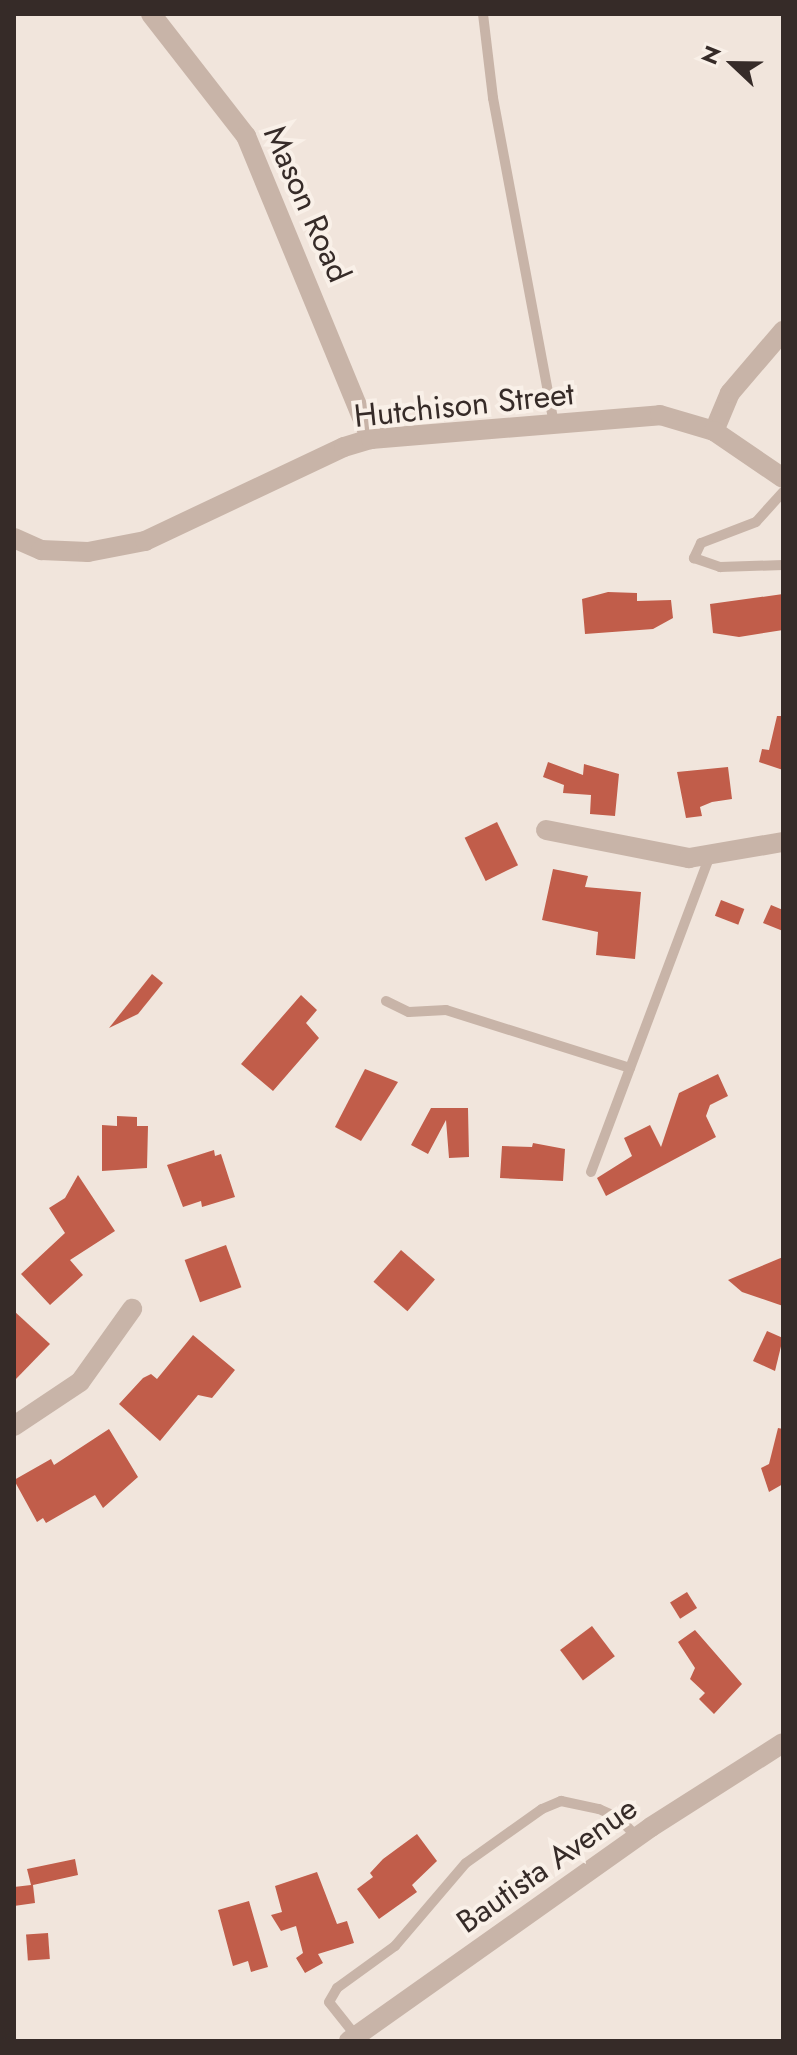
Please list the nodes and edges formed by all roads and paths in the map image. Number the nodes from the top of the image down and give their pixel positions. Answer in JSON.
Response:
{"nodes":[{"id":1,"x":151,"y":14,"type":"edge"},
{"id":2,"x":483,"y":14,"type":"edge"},
{"id":3,"x":783,"y":331,"type":"edge"},
{"id":4,"x":554,"y":424,"type":"junction"},
{"id":5,"x":714,"y":431,"type":"junction"},
{"id":6,"x":371,"y":439,"type":"junction"},
{"id":7,"x":783,"y":478,"type":"edge"},
{"id":8,"x":783,"y":492,"type":"edge"},
{"id":9,"x":14,"y":538,"type":"edge"},
{"id":10,"x":783,"y":565,"type":"edge"},
{"id":11,"x":546,"y":830,"type":"dead end"},
{"id":12,"x":783,"y":842,"type":"edge"},
{"id":13,"x":710,"y":856,"type":"junction"},
{"id":14,"x":386,"y":1001,"type":"dead end"},
{"id":15,"x":630,"y":1068,"type":"junction"},
{"id":16,"x":591,"y":1172,"type":"dead end"},
{"id":17,"x":132,"y":1309,"type":"dead end"},
{"id":18,"x":14,"y":1426,"type":"edge"},
{"id":19,"x":783,"y":1743,"type":"edge"},
{"id":20,"x":637,"y":1837,"type":"junction"},
{"id":21,"x":352,"y":2039,"type":"edge"}],
"edges":[{"from":1,"to":6,"type":"street","name":"Mason Road"},
{"from":2,"to":4,"type":"lane"},
{"from":3,"to":5,"type":"street"},
{"from":4,"to":5,"type":"street","name":"Hutchison Street"},
{"from":4,"to":6,"type":"street","name":"Hutchison Street"},
{"from":5,"to":7,"type":"street","name":"Hutchison Street"},
{"from":6,"to":9,"type":"street","name":"Hutchison Street"},
{"from":8,"to":10,"type":"lane"},
{"from":11,"to":13,"type":"street"},
{"from":12,"to":13,"type":"street"},
{"from":13,"to":15,"type":"lane"},
{"from":14,"to":15,"type":"lane"},
{"from":15,"to":16,"type":"lane"},
{"from":17,"to":18,"type":"street"},
{"from":19,"to":20,"type":"street","name":"Bautista Avenue"},
{"from":20,"to":21,"type":"street","name":"Bautista Avenue"},
{"from":20,"to":21,"type":"lane"}]}
